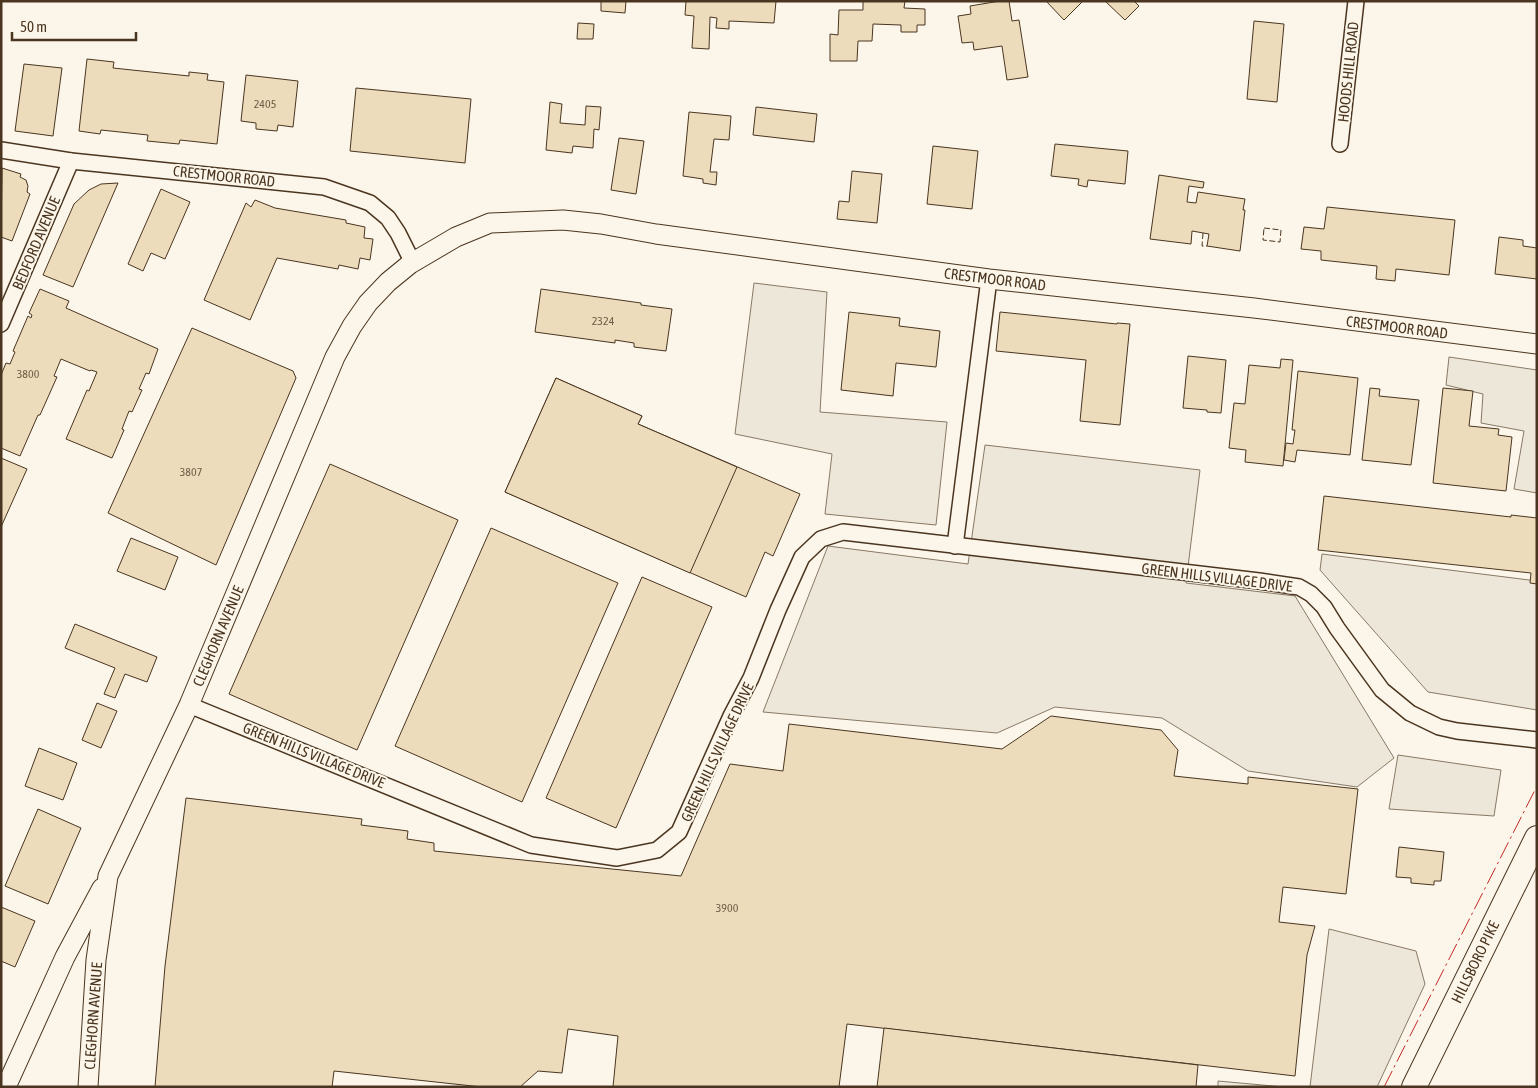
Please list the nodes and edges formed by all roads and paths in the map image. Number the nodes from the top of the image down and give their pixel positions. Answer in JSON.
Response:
{"nodes":[{"id":1,"x":1356,"y":1,"type":"edge"},
{"id":2,"x":1340,"y":144,"type":"dead end"},
{"id":3,"x":1,"y":150,"type":"edge"},
{"id":4,"x":71,"y":161,"type":"junction"},
{"id":5,"x":456,"y":237,"type":"joint"},
{"id":6,"x":413,"y":263,"type":"junction"},
{"id":7,"x":989,"y":279,"type":"junction"},
{"id":8,"x":1,"y":324,"type":"edge"},
{"id":9,"x":1537,"y":344,"type":"edge"},
{"id":10,"x":955,"y":546,"type":"junction"},
{"id":11,"x":189,"y":705,"type":"junction"},
{"id":12,"x":1537,"y":740,"type":"edge"},
{"id":13,"x":1537,"y":838,"type":"edge"},
{"id":14,"x":108,"y":876,"type":"junction"},
{"id":15,"x":6,"y":1087,"type":"edge"},
{"id":16,"x":88,"y":1087,"type":"edge"},
{"id":17,"x":1414,"y":1087,"type":"edge"}],
"edges":[{"from":1,"to":2,"type":"street","name":"HOODS HILL ROAD"},
{"from":3,"to":4,"type":"street","name":"CRESTMOOR ROAD"},
{"from":4,"to":6,"type":"street","name":"CRESTMOOR ROAD"},
{"from":4,"to":8,"type":"street","name":"BEDFORD AVENUE"},
{"from":5,"to":6,"type":"street","name":"CLEGHORN AVENUE"},
{"from":5,"to":7,"type":"street","name":"CRESTMOOR ROAD"},
{"from":6,"to":11,"type":"street","name":"CLEGHORN AVENUE"},
{"from":7,"to":9,"type":"street","name":"CRESTMOOR ROAD"},
{"from":7,"to":10,"type":"street"},
{"from":10,"to":11,"type":"street","name":"GREEN HILLS VILLAGE DRIVE"},
{"from":10,"to":12,"type":"street","name":"GREEN HILLS VILLAGE DRIVE"},
{"from":11,"to":14,"type":"street","name":"CLEGHORN AVENUE"},
{"from":13,"to":17,"type":"main road","name":"HILLSBORO PIKE"},
{"from":14,"to":15,"type":"street"},
{"from":14,"to":16,"type":"street","name":"CLEGHORN AVENUE"}]}
